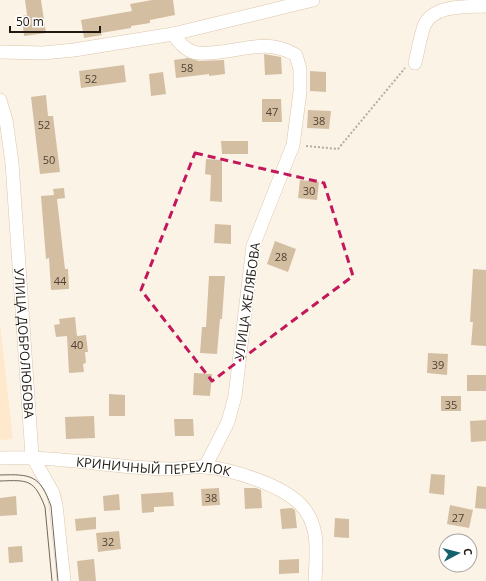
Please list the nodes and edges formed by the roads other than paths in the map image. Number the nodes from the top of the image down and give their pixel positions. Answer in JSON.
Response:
{"nodes":[{"id":1,"x":314,"y":0,"type":"edge"},
{"id":2,"x":486,"y":6,"type":"edge"},
{"id":3,"x":173,"y":34,"type":"junction"},
{"id":4,"x":0,"y":52,"type":"edge"},
{"id":5,"x":416,"y":58,"type":"road end"},
{"id":6,"x":0,"y":100,"type":"edge"},
{"id":7,"x":32,"y":456,"type":"junction"},
{"id":8,"x":0,"y":458,"type":"edge"},
{"id":9,"x":205,"y":467,"type":"junction"},
{"id":10,"x":64,"y":581,"type":"edge"},
{"id":11,"x":315,"y":581,"type":"edge"}],
"edges":[{"from":1,"to":3,"type":"street"},
{"from":2,"to":5,"type":"street"},
{"from":3,"to":4,"type":"street"},
{"from":3,"to":9,"type":"street","name":"УЛИЦА ЖЕЛЯБОВА"},
{"from":6,"to":7,"type":"street","name":"УЛИЦА ДОБРОЛЮБОВА"},
{"from":7,"to":8,"type":"street","name":"КРИНИЧНЫЙ ПЕРЕУЛОК"},
{"from":7,"to":9,"type":"street","name":"КРИНИЧНЫЙ ПЕРЕУЛОК"},
{"from":7,"to":10,"type":"street","name":"УЛИЦА ДОБРОЛЮБОВА"},
{"from":9,"to":11,"type":"street","name":"КРИНИЧНЫЙ ПЕРЕУЛОК"}]}
